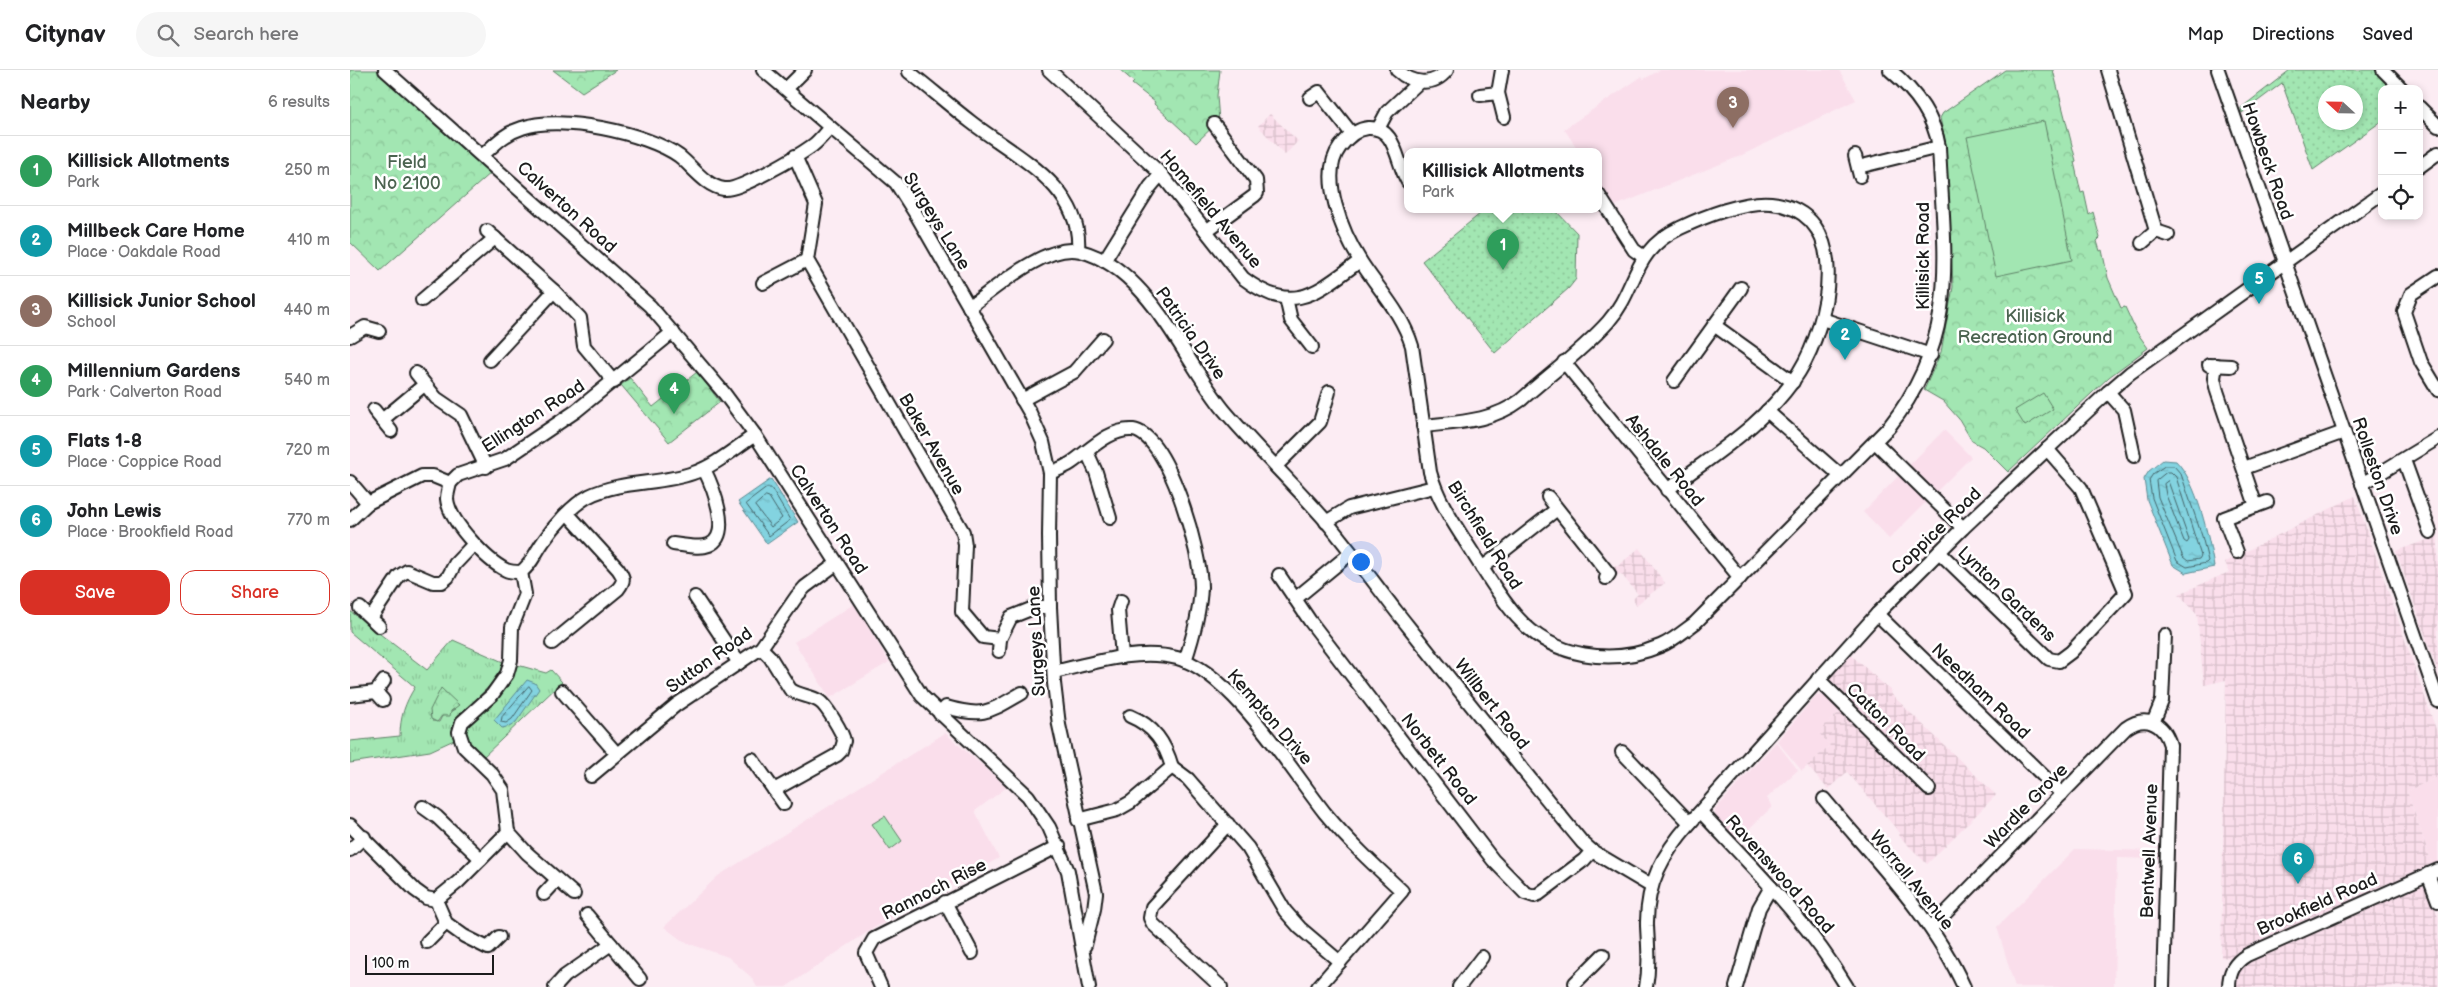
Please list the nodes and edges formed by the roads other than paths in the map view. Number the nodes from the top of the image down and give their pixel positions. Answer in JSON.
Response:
{"nodes":[{"id":1,"x":384,"y":70,"type":"edge"},
{"id":2,"x":763,"y":70,"type":"edge"},
{"id":3,"x":805,"y":70,"type":"edge"},
{"id":4,"x":1049,"y":70,"type":"edge"},
{"id":5,"x":1397,"y":70,"type":"edge"},
{"id":6,"x":1448,"y":70,"type":"edge"},
{"id":7,"x":1502,"y":70,"type":"edge"},
{"id":8,"x":1890,"y":70,"type":"edge"},
{"id":9,"x":2108,"y":70,"type":"edge"},
{"id":10,"x":2218,"y":70,"type":"edge"},
{"id":11,"x":2383,"y":70,"type":"edge"},
{"id":12,"x":909,"y":72,"type":"dead end"},
{"id":13,"x":1419,"y":82,"type":"junction"},
{"id":14,"x":2398,"y":85,"type":"edge"},
{"id":15,"x":786,"y":89,"type":"junction"},
{"id":16,"x":1315,"y":92,"type":"dead end"},
{"id":17,"x":1498,"y":92,"type":"junction"},
{"id":18,"x":1480,"y":95,"type":"dead end"},
{"id":19,"x":2423,"y":111,"type":"edge"},
{"id":20,"x":1504,"y":117,"type":"dead end"},
{"id":21,"x":1214,"y":124,"type":"dead end"},
{"id":22,"x":2438,"y":126,"type":"edge"},
{"id":23,"x":830,"y":127,"type":"junction"},
{"id":24,"x":1378,"y":129,"type":"junction"},
{"id":25,"x":1352,"y":134,"type":"junction"},
{"id":26,"x":1939,"y":147,"type":"junction"},
{"id":27,"x":2438,"y":153,"type":"edge"},
{"id":28,"x":482,"y":156,"type":"junction"},
{"id":29,"x":795,"y":156,"type":"junction"},
{"id":30,"x":2423,"y":164,"type":"edge"},
{"id":31,"x":1857,"y":167,"type":"dead end"},
{"id":32,"x":1404,"y":172,"type":"edge"},
{"id":33,"x":1161,"y":174,"type":"junction"},
{"id":34,"x":2378,"y":196,"type":"edge"},
{"id":35,"x":1602,"y":200,"type":"edge"},
{"id":36,"x":1206,"y":230,"type":"junction"},
{"id":37,"x":2142,"y":243,"type":"dead end"},
{"id":38,"x":1078,"y":250,"type":"junction"},
{"id":39,"x":1644,"y":257,"type":"junction"},
{"id":40,"x":807,"y":260,"type":"junction"},
{"id":41,"x":1104,"y":261,"type":"junction"},
{"id":42,"x":1360,"y":261,"type":"junction"},
{"id":43,"x":2285,"y":263,"type":"junction"},
{"id":44,"x":2438,"y":276,"type":"edge"},
{"id":45,"x":763,"y":283,"type":"dead end"},
{"id":46,"x":1741,"y":288,"type":"dead end"},
{"id":47,"x":554,"y":291,"type":"junction"},
{"id":48,"x":1286,"y":298,"type":"junction"},
{"id":49,"x":422,"y":300,"type":"dead end"},
{"id":50,"x":969,"y":307,"type":"junction"},
{"id":51,"x":1822,"y":319,"type":"junction"},
{"id":52,"x":1714,"y":325,"type":"junction"},
{"id":53,"x":379,"y":331,"type":"dead end"},
{"id":54,"x":673,"y":332,"type":"junction"},
{"id":55,"x":350,"y":336,"type":"edge"},
{"id":56,"x":1103,"y":339,"type":"dead end"},
{"id":57,"x":1312,"y":347,"type":"dead end"},
{"id":58,"x":1931,"y":356,"type":"junction"},
{"id":59,"x":490,"y":360,"type":"dead end"},
{"id":60,"x":1564,"y":362,"type":"junction"},
{"id":61,"x":2231,"y":366,"type":"dead end"},
{"id":62,"x":416,"y":373,"type":"dead end"},
{"id":63,"x":1674,"y":381,"type":"dead end"},
{"id":64,"x":614,"y":382,"type":"junction"},
{"id":65,"x":1793,"y":382,"type":"junction"},
{"id":66,"x":424,"y":386,"type":"junction"},
{"id":67,"x":2437,"y":389,"type":"edge"},
{"id":68,"x":1329,"y":392,"type":"dead end"},
{"id":69,"x":2108,"y":392,"type":"junction"},
{"id":70,"x":1022,"y":400,"type":"junction"},
{"id":71,"x":1768,"y":411,"type":"junction"},
{"id":72,"x":1423,"y":426,"type":"junction"},
{"id":73,"x":392,"y":430,"type":"dead end"},
{"id":74,"x":2344,"y":432,"type":"junction"},
{"id":75,"x":754,"y":435,"type":"junction"},
{"id":76,"x":2438,"y":438,"type":"edge"},
{"id":77,"x":1876,"y":442,"type":"junction"},
{"id":78,"x":2047,"y":449,"type":"junction"},
{"id":79,"x":1087,"y":452,"type":"junction"},
{"id":80,"x":2134,"y":456,"type":"dead end"},
{"id":81,"x":2404,"y":460,"type":"junction"},
{"id":82,"x":1276,"y":466,"type":"junction"},
{"id":83,"x":486,"y":467,"type":"junction"},
{"id":84,"x":2244,"y":468,"type":"junction"},
{"id":85,"x":704,"y":469,"type":"junction"},
{"id":86,"x":1050,"y":473,"type":"junction"},
{"id":87,"x":1841,"y":476,"type":"junction"},
{"id":88,"x":350,"y":482,"type":"edge"},
{"id":89,"x":450,"y":484,"type":"junction"},
{"id":90,"x":2362,"y":484,"type":"junction"},
{"id":91,"x":1434,"y":487,"type":"junction"},
{"id":92,"x":1667,"y":490,"type":"junction"},
{"id":93,"x":1548,"y":497,"type":"dead end"},
{"id":94,"x":368,"y":503,"type":"junction"},
{"id":95,"x":1557,"y":509,"type":"junction"},
{"id":96,"x":568,"y":514,"type":"junction"},
{"id":97,"x":1110,"y":518,"type":"dead end"},
{"id":98,"x":350,"y":520,"type":"edge"},
{"id":99,"x":1326,"y":522,"type":"junction"},
{"id":100,"x":1963,"y":528,"type":"junction"},
{"id":101,"x":2430,"y":532,"type":"dead end"},
{"id":102,"x":680,"y":541,"type":"dead end"},
{"id":103,"x":474,"y":544,"type":"junction"},
{"id":104,"x":1939,"y":552,"type":"junction"},
{"id":105,"x":2237,"y":552,"type":"dead end"},
{"id":106,"x":1351,"y":554,"type":"junction"},
{"id":107,"x":836,"y":564,"type":"junction"},
{"id":108,"x":1482,"y":568,"type":"junction"},
{"id":109,"x":521,"y":572,"type":"junction"},
{"id":110,"x":1279,"y":575,"type":"dead end"},
{"id":111,"x":1606,"y":578,"type":"dead end"},
{"id":112,"x":1740,"y":578,"type":"junction"},
{"id":113,"x":696,"y":597,"type":"dead end"},
{"id":114,"x":1295,"y":599,"type":"junction"},
{"id":115,"x":1121,"y":601,"type":"dead end"},
{"id":116,"x":1050,"y":606,"type":"junction"},
{"id":117,"x":360,"y":608,"type":"dead end"},
{"id":118,"x":1877,"y":614,"type":"junction"},
{"id":119,"x":2165,"y":635,"type":"dead end"},
{"id":120,"x":558,"y":641,"type":"dead end"},
{"id":121,"x":760,"y":648,"type":"junction"},
{"id":122,"x":1122,"y":657,"type":"junction"},
{"id":123,"x":1185,"y":661,"type":"junction"},
{"id":124,"x":739,"y":663,"type":"junction"},
{"id":125,"x":1054,"y":672,"type":"junction"},
{"id":126,"x":1818,"y":679,"type":"junction"},
{"id":127,"x":384,"y":681,"type":"dead end"},
{"id":128,"x":562,"y":691,"type":"dead end"},
{"id":129,"x":1022,"y":693,"type":"dead end"},
{"id":130,"x":350,"y":695,"type":"edge"},
{"id":131,"x":2438,"y":701,"type":"edge"},
{"id":132,"x":940,"y":714,"type":"junction"},
{"id":133,"x":1130,"y":716,"type":"dead end"},
{"id":134,"x":2153,"y":722,"type":"junction"},
{"id":135,"x":1623,"y":752,"type":"dead end"},
{"id":136,"x":617,"y":754,"type":"junction"},
{"id":137,"x":752,"y":759,"type":"dead end"},
{"id":138,"x":1172,"y":767,"type":"junction"},
{"id":139,"x":591,"y":776,"type":"dead end"},
{"id":140,"x":1929,"y":789,"type":"dead end"},
{"id":141,"x":774,"y":790,"type":"junction"},
{"id":142,"x":2062,"y":794,"type":"junction"},
{"id":143,"x":1824,"y":800,"type":"dead end"},
{"id":144,"x":784,"y":804,"type":"dead end"},
{"id":145,"x":423,"y":807,"type":"dead end"},
{"id":146,"x":1701,"y":812,"type":"junction"},
{"id":147,"x":1078,"y":820,"type":"junction"},
{"id":148,"x":1690,"y":823,"type":"junction"},
{"id":149,"x":1228,"y":824,"type":"junction"},
{"id":150,"x":350,"y":825,"type":"edge"},
{"id":151,"x":508,"y":832,"type":"junction"},
{"id":152,"x":364,"y":837,"type":"junction"},
{"id":153,"x":1059,"y":846,"type":"junction"},
{"id":154,"x":350,"y":850,"type":"edge"},
{"id":155,"x":1592,"y":851,"type":"junction"},
{"id":156,"x":480,"y":859,"type":"junction"},
{"id":157,"x":2433,"y":872,"type":"edge"},
{"id":158,"x":557,"y":880,"type":"junction"},
{"id":159,"x":1093,"y":882,"type":"junction"},
{"id":160,"x":1650,"y":886,"type":"junction"},
{"id":161,"x":1771,"y":887,"type":"junction"},
{"id":162,"x":544,"y":894,"type":"dead end"},
{"id":163,"x":574,"y":894,"type":"dead end"},
{"id":164,"x":436,"y":900,"type":"junction"},
{"id":165,"x":2438,"y":901,"type":"edge"},
{"id":166,"x":945,"y":902,"type":"junction"},
{"id":167,"x":1076,"y":908,"type":"junction"},
{"id":168,"x":1094,"y":909,"type":"junction"},
{"id":169,"x":586,"y":919,"type":"dead end"},
{"id":170,"x":446,"y":924,"type":"junction"},
{"id":171,"x":1931,"y":928,"type":"junction"},
{"id":172,"x":499,"y":937,"type":"dead end"},
{"id":173,"x":427,"y":942,"type":"dead end"},
{"id":174,"x":611,"y":944,"type":"junction"},
{"id":175,"x":1083,"y":952,"type":"junction"},
{"id":176,"x":972,"y":953,"type":"dead end"},
{"id":177,"x":1482,"y":956,"type":"dead end"},
{"id":178,"x":1598,"y":956,"type":"dead end"},
{"id":179,"x":1340,"y":962,"type":"junction"},
{"id":180,"x":634,"y":977,"type":"dead end"},
{"id":181,"x":1574,"y":982,"type":"edge"},
{"id":182,"x":554,"y":987,"type":"edge"},
{"id":183,"x":881,"y":987,"type":"edge"},
{"id":184,"x":1089,"y":987,"type":"edge"},
{"id":185,"x":1221,"y":987,"type":"edge"},
{"id":186,"x":1318,"y":987,"type":"edge"},
{"id":187,"x":1459,"y":987,"type":"edge"},
{"id":188,"x":1646,"y":987,"type":"edge"},
{"id":189,"x":1736,"y":987,"type":"edge"},
{"id":190,"x":1847,"y":987,"type":"edge"},
{"id":191,"x":1964,"y":987,"type":"edge"},
{"id":192,"x":2163,"y":987,"type":"edge"},
{"id":193,"x":2229,"y":987,"type":"edge"}],
"edges":[{"from":1,"to":28,"type":"street","name":"Calverton Road"},
{"from":2,"to":15,"type":"street","name":"Surgeys Lane"},
{"from":3,"to":15,"type":"street"},
{"from":4,"to":33,"type":"street","name":"Homefield Avenue"},
{"from":5,"to":13,"type":"street"},
{"from":6,"to":13,"type":"street"},
{"from":7,"to":17,"type":"street"},
{"from":8,"to":26,"type":"street","name":"Killisick Road"},
{"from":9,"to":37,"type":"street"},
{"from":10,"to":43,"type":"street","name":"Howbeck Road"},
{"from":11,"to":14,"type":"street"},
{"from":12,"to":38,"type":"street"},
{"from":13,"to":24,"type":"street"},
{"from":15,"to":23,"type":"street","name":"Surgeys Lane"},
{"from":16,"to":25,"type":"street"},
{"from":17,"to":18,"type":"street"},
{"from":17,"to":20,"type":"street"},
{"from":19,"to":22,"type":"street"},
{"from":21,"to":36,"type":"street"},
{"from":23,"to":29,"type":"street"},
{"from":23,"to":50,"type":"street","name":"Surgeys Lane"},
{"from":24,"to":25,"type":"street"},
{"from":24,"to":32,"type":"street"},
{"from":25,"to":42,"type":"street","name":"Birchfield Road"},
{"from":26,"to":31,"type":"street"},
{"from":26,"to":58,"type":"street","name":"Killisick Road"},
{"from":27,"to":30,"type":"street"},
{"from":28,"to":29,"type":"street"},
{"from":28,"to":54,"type":"street","name":"Calverton Road"},
{"from":29,"to":40,"type":"street"},
{"from":33,"to":36,"type":"street","name":"Homefield Avenue"},
{"from":33,"to":41,"type":"street"},
{"from":34,"to":43,"type":"street","name":"Coppice Road"},
{"from":35,"to":39,"type":"street"},
{"from":36,"to":48,"type":"street","name":"Homefield Avenue"},
{"from":38,"to":41,"type":"street","name":"Patricia Drive"},
{"from":38,"to":50,"type":"street"},
{"from":39,"to":51,"type":"street"},
{"from":39,"to":60,"type":"street"},
{"from":40,"to":45,"type":"street"},
{"from":40,"to":116,"type":"street","name":"Baker Avenue"},
{"from":41,"to":82,"type":"street","name":"Patricia Drive"},
{"from":42,"to":48,"type":"street"},
{"from":42,"to":72,"type":"street","name":"Birchfield Road"},
{"from":43,"to":69,"type":"street","name":"Coppice Road"},
{"from":43,"to":74,"type":"street","name":"Rolleston Drive"},
{"from":44,"to":67,"type":"street"},
{"from":46,"to":52,"type":"street"},
{"from":47,"to":49,"type":"street"},
{"from":47,"to":59,"type":"street"},
{"from":47,"to":64,"type":"street"},
{"from":48,"to":57,"type":"street"},
{"from":50,"to":70,"type":"street","name":"Surgeys Lane"},
{"from":51,"to":58,"type":"street"},
{"from":51,"to":65,"type":"street"},
{"from":52,"to":63,"type":"street"},
{"from":52,"to":65,"type":"street"},
{"from":53,"to":55,"type":"street"},
{"from":54,"to":64,"type":"street","name":"Ellington Road"},
{"from":54,"to":75,"type":"street","name":"Calverton Road"},
{"from":56,"to":70,"type":"street"},
{"from":58,"to":77,"type":"street","name":"Killisick Road"},
{"from":60,"to":72,"type":"street"},
{"from":60,"to":92,"type":"street","name":"Ashdale Road"},
{"from":61,"to":84,"type":"street"},
{"from":62,"to":66,"type":"street"},
{"from":64,"to":83,"type":"street","name":"Ellington Road"},
{"from":65,"to":71,"type":"street"},
{"from":66,"to":73,"type":"street"},
{"from":66,"to":83,"type":"street"},
{"from":68,"to":82,"type":"street"},
{"from":69,"to":78,"type":"street","name":"Coppice Road"},
{"from":69,"to":80,"type":"street"},
{"from":70,"to":86,"type":"street","name":"Surgeys Lane"},
{"from":71,"to":87,"type":"street"},
{"from":71,"to":92,"type":"street"},
{"from":72,"to":91,"type":"street","name":"Birchfield Road"},
{"from":74,"to":84,"type":"street"},
{"from":74,"to":90,"type":"street","name":"Rolleston Drive"},
{"from":75,"to":85,"type":"street"},
{"from":75,"to":107,"type":"street","name":"Calverton Road"},
{"from":76,"to":81,"type":"street"},
{"from":77,"to":87,"type":"street","name":"Birchfield Road"},
{"from":77,"to":100,"type":"street"},
{"from":78,"to":100,"type":"street","name":"Coppice Road"},
{"from":78,"to":104,"type":"street","name":"Lynton Gardens"},
{"from":79,"to":86,"type":"street"},
{"from":79,"to":97,"type":"street"},
{"from":79,"to":123,"type":"street"},
{"from":81,"to":90,"type":"street"},
{"from":81,"to":101,"type":"street"},
{"from":82,"to":99,"type":"street","name":"Patricia Drive"},
{"from":83,"to":89,"type":"street","name":"Ellington Road"},
{"from":84,"to":105,"type":"street"},
{"from":85,"to":96,"type":"street"},
{"from":85,"to":102,"type":"street"},
{"from":86,"to":116,"type":"street","name":"Surgeys Lane"},
{"from":87,"to":112,"type":"street","name":"Birchfield Road"},
{"from":88,"to":94,"type":"street"},
{"from":89,"to":94,"type":"street"},
{"from":89,"to":103,"type":"street"},
{"from":90,"to":131,"type":"street","name":"Rolleston Drive"},
{"from":91,"to":99,"type":"street"},
{"from":91,"to":108,"type":"street","name":"Birchfield Road"},
{"from":92,"to":112,"type":"street","name":"Ashdale Road"},
{"from":93,"to":95,"type":"street"},
{"from":94,"to":98,"type":"street"},
{"from":95,"to":108,"type":"street"},
{"from":95,"to":111,"type":"street"},
{"from":96,"to":109,"type":"street"},
{"from":96,"to":120,"type":"street"},
{"from":99,"to":106,"type":"street","name":"Willbert Road"},
{"from":100,"to":104,"type":"street","name":"Coppice Road"},
{"from":103,"to":109,"type":"street"},
{"from":103,"to":117,"type":"street"},
{"from":104,"to":118,"type":"street","name":"Coppice Road"},
{"from":106,"to":114,"type":"street"},
{"from":106,"to":155,"type":"street","name":"Willbert Road"},
{"from":107,"to":121,"type":"street","name":"Sutton Road"},
{"from":107,"to":132,"type":"street","name":"Calverton Road"},
{"from":108,"to":112,"type":"street","name":"Birchfield Road"},
{"from":109,"to":151,"type":"street"},
{"from":110,"to":114,"type":"street","name":"Norbett Road"},
{"from":113,"to":124,"type":"street"},
{"from":114,"to":155,"type":"street","name":"Norbett Road"},
{"from":115,"to":122,"type":"street"},
{"from":116,"to":125,"type":"street","name":"Surgeys Lane"},
{"from":118,"to":126,"type":"street","name":"Coppice Road"},
{"from":118,"to":142,"type":"street","name":"Needham Road"},
{"from":119,"to":134,"type":"street"},
{"from":121,"to":124,"type":"street","name":"Sutton Road"},
{"from":121,"to":141,"type":"street"},
{"from":122,"to":123,"type":"street","name":"Kempton Drive"},
{"from":122,"to":125,"type":"street","name":"Kempton Drive"},
{"from":123,"to":179,"type":"street","name":"Kempton Drive"},
{"from":124,"to":136,"type":"street","name":"Sutton Road"},
{"from":125,"to":147,"type":"street","name":"Surgeys Lane"},
{"from":126,"to":140,"type":"street","name":"Catton Road"},
{"from":126,"to":146,"type":"street","name":"Coppice Road"},
{"from":127,"to":130,"type":"street"},
{"from":128,"to":136,"type":"street"},
{"from":129,"to":132,"type":"street"},
{"from":132,"to":153,"type":"street","name":"Calverton Road"},
{"from":133,"to":138,"type":"street"},
{"from":134,"to":142,"type":"street","name":"Wardle Grove"},
{"from":134,"to":192,"type":"street","name":"Bentwell Avenue"},
{"from":135,"to":148,"type":"street"},
{"from":136,"to":139,"type":"street","name":"Sutton Road"},
{"from":137,"to":141,"type":"street"},
{"from":138,"to":147,"type":"street"},
{"from":138,"to":149,"type":"street"},
{"from":141,"to":144,"type":"street"},
{"from":142,"to":171,"type":"street","name":"Wardle Grove"},
{"from":143,"to":171,"type":"street","name":"Worrall Avenue"},
{"from":145,"to":156,"type":"street"},
{"from":146,"to":148,"type":"street","name":"Coppice Road"},
{"from":146,"to":161,"type":"street","name":"Ravenswood Road"},
{"from":147,"to":159,"type":"street","name":"Surgeys Lane"},
{"from":148,"to":160,"type":"street","name":"Coppice Road"},
{"from":149,"to":179,"type":"street"},
{"from":149,"to":185,"type":"street"},
{"from":150,"to":152,"type":"street"},
{"from":151,"to":156,"type":"street"},
{"from":151,"to":158,"type":"street"},
{"from":152,"to":154,"type":"street"},
{"from":152,"to":164,"type":"street"},
{"from":153,"to":166,"type":"street","name":"Rannoch Rise"},
{"from":153,"to":167,"type":"street","name":"Calverton Road"},
{"from":155,"to":160,"type":"street","name":"Willbert Road"},
{"from":156,"to":164,"type":"street"},
{"from":157,"to":165,"type":"street"},
{"from":157,"to":193,"type":"street","name":"Brookfield Road"},
{"from":158,"to":162,"type":"street"},
{"from":158,"to":163,"type":"street"},
{"from":159,"to":167,"type":"street"},
{"from":159,"to":168,"type":"street","name":"Surgeys Lane"},
{"from":160,"to":188,"type":"street","name":"Coppice Road"},
{"from":161,"to":189,"type":"street"},
{"from":161,"to":190,"type":"street","name":"Ravenswood Road"},
{"from":164,"to":170,"type":"street"},
{"from":166,"to":176,"type":"street"},
{"from":166,"to":183,"type":"street","name":"Rannoch Rise"},
{"from":167,"to":168,"type":"street"},
{"from":167,"to":175,"type":"street","name":"Calverton Road"},
{"from":168,"to":175,"type":"street","name":"Surgeys Lane"},
{"from":169,"to":174,"type":"street"},
{"from":170,"to":172,"type":"street"},
{"from":170,"to":173,"type":"street"},
{"from":171,"to":191,"type":"street","name":"Worrall Avenue"},
{"from":174,"to":180,"type":"street"},
{"from":174,"to":182,"type":"street"},
{"from":175,"to":184,"type":"street","name":"Calverton Road"},
{"from":177,"to":187,"type":"street"},
{"from":178,"to":181,"type":"street"},
{"from":179,"to":186,"type":"street"}]}
